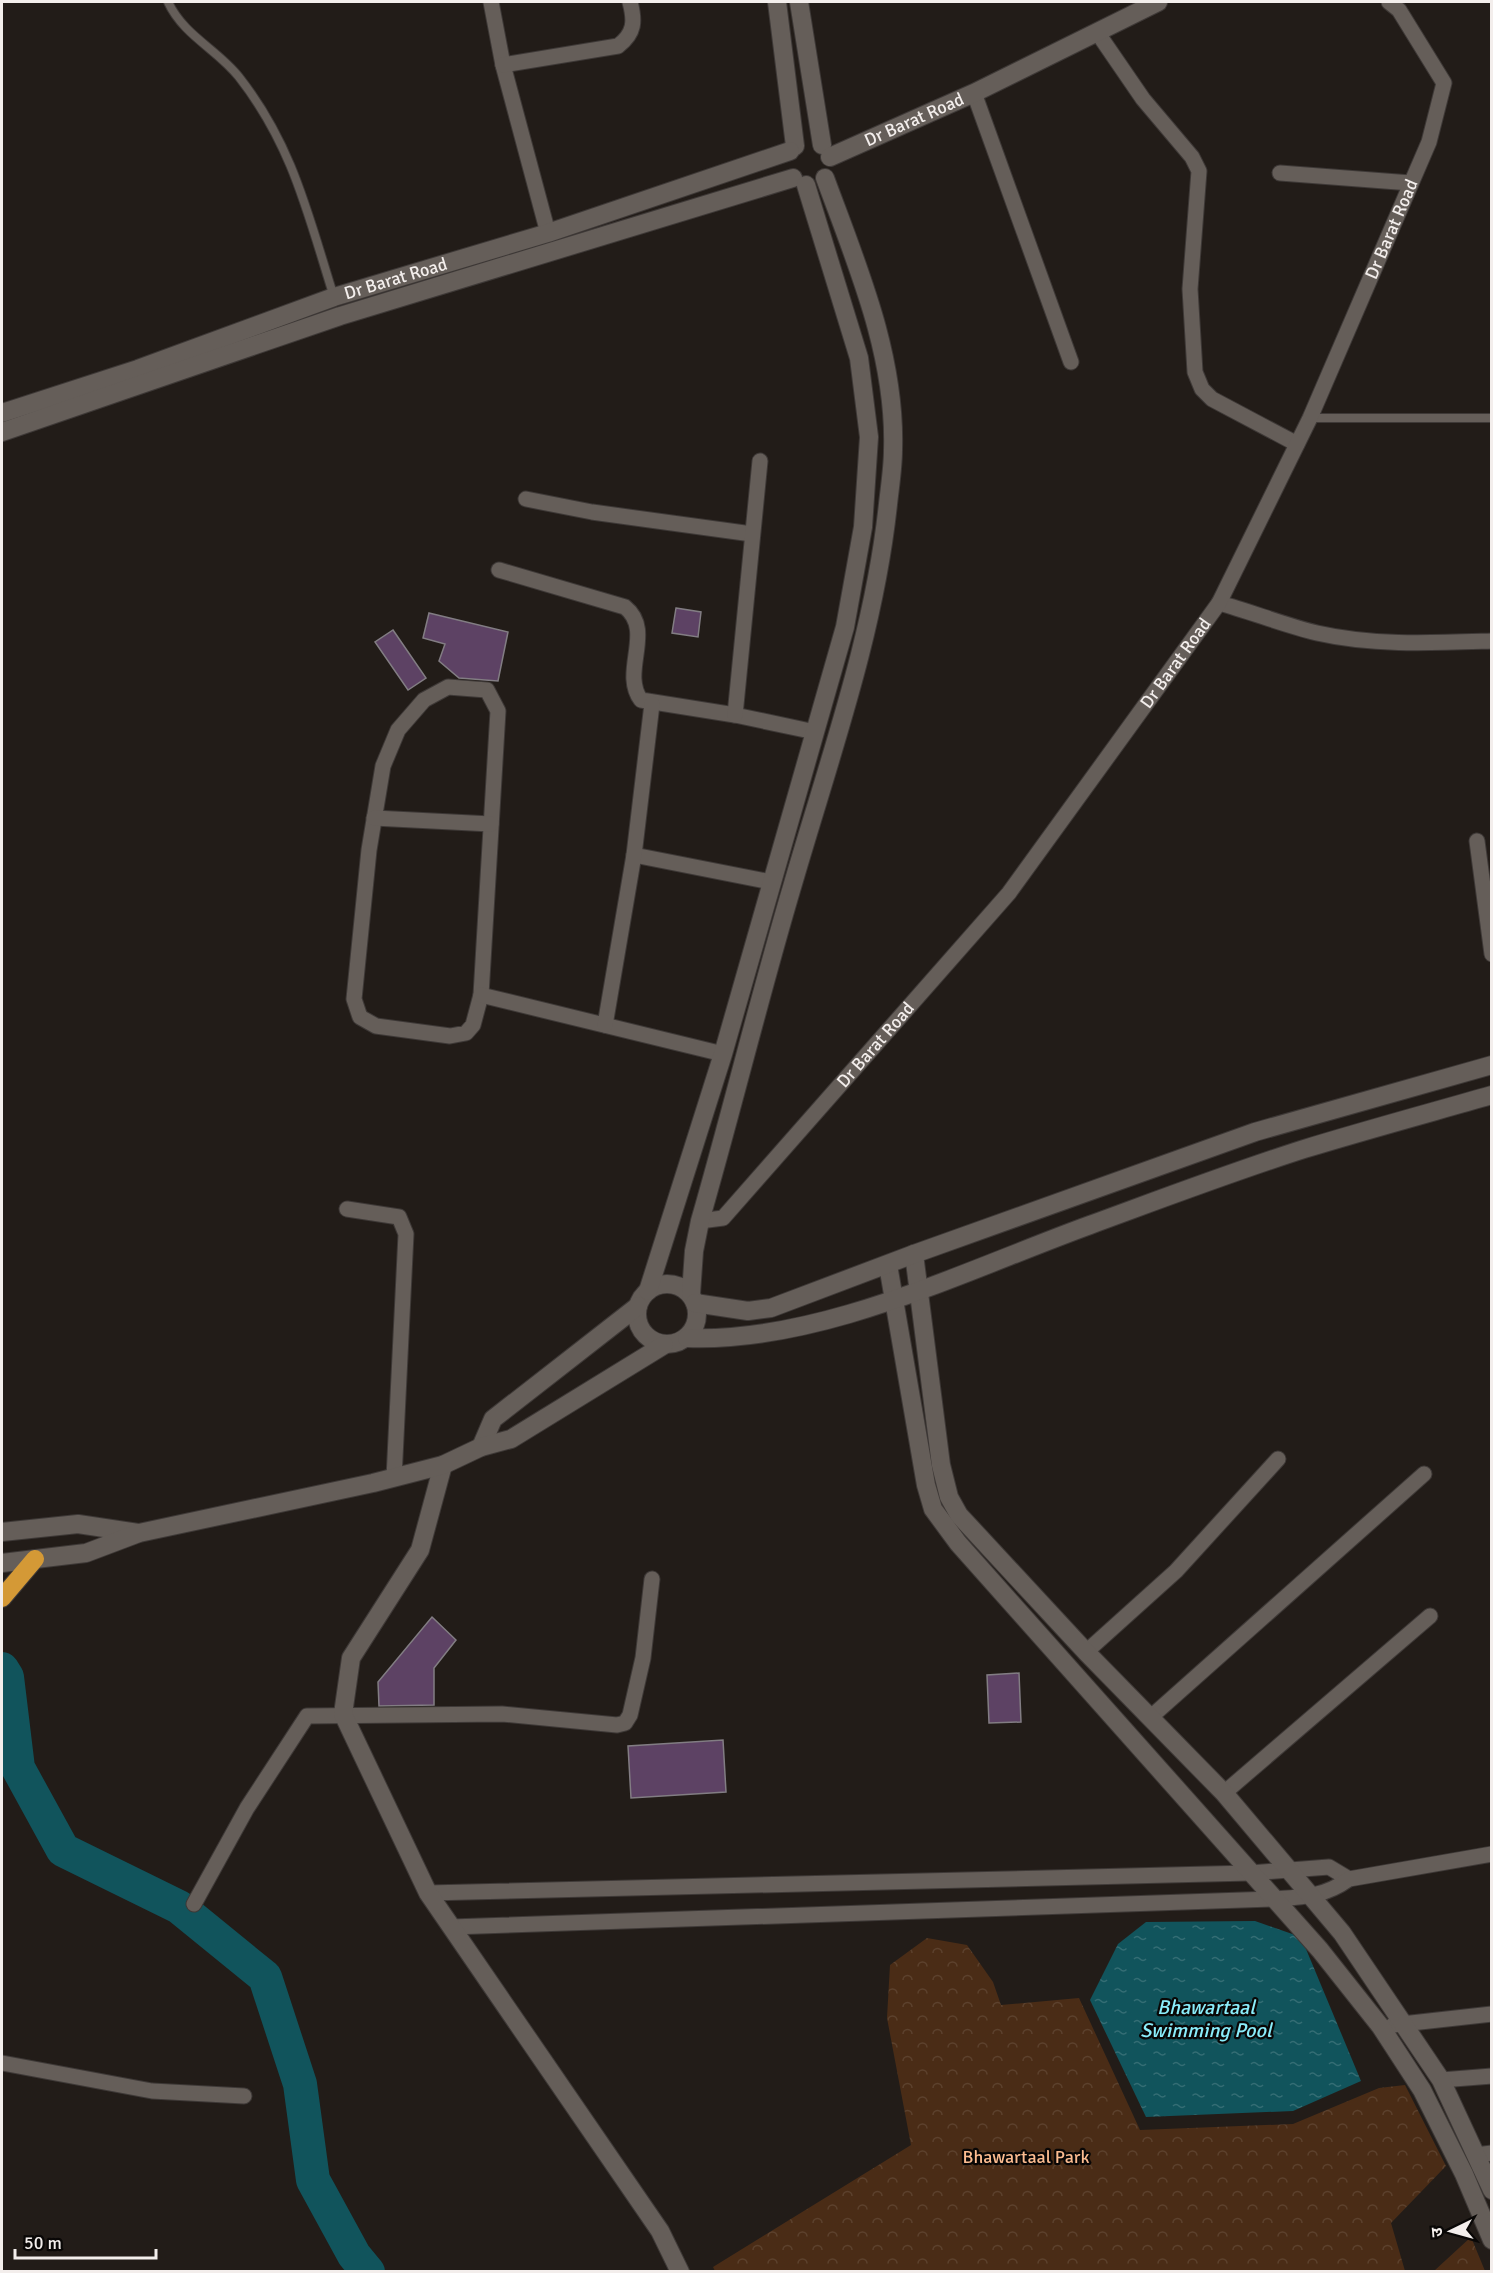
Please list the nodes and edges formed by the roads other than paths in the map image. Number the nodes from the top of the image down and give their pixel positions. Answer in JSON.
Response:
{"nodes":[{"id":1,"x":168,"y":2,"type":"edge"},
{"id":2,"x":491,"y":2,"type":"edge"},
{"id":3,"x":630,"y":2,"type":"edge"},
{"id":4,"x":777,"y":2,"type":"edge"},
{"id":5,"x":799,"y":2,"type":"edge"},
{"id":6,"x":1158,"y":2,"type":"edge"},
{"id":7,"x":1389,"y":2,"type":"edge"},
{"id":8,"x":1097,"y":32,"type":"junction"},
{"id":9,"x":503,"y":65,"type":"junction"},
{"id":10,"x":974,"y":93,"type":"junction"},
{"id":11,"x":792,"y":148,"type":"junction"},
{"id":12,"x":826,"y":151,"type":"junction"},
{"id":13,"x":1280,"y":173,"type":"dead end"},
{"id":14,"x":825,"y":178,"type":"junction"},
{"id":15,"x":799,"y":182,"type":"junction"},
{"id":16,"x":1411,"y":183,"type":"junction"},
{"id":17,"x":548,"y":233,"type":"junction"},
{"id":18,"x":334,"y":297,"type":"junction"},
{"id":19,"x":1071,"y":363,"type":"dead end"},
{"id":20,"x":2,"y":413,"type":"edge"},
{"id":21,"x":1310,"y":418,"type":"junction"},
{"id":22,"x":1491,"y":418,"type":"edge"},
{"id":23,"x":2,"y":432,"type":"edge"},
{"id":24,"x":1297,"y":444,"type":"junction"},
{"id":25,"x":760,"y":461,"type":"dead end"},
{"id":26,"x":526,"y":499,"type":"dead end"},
{"id":27,"x":752,"y":534,"type":"junction"},
{"id":28,"x":499,"y":570,"type":"dead end"},
{"id":29,"x":1219,"y":603,"type":"junction"},
{"id":30,"x":1491,"y":641,"type":"edge"},
{"id":31,"x":652,"y":704,"type":"junction"},
{"id":32,"x":735,"y":715,"type":"junction"},
{"id":33,"x":815,"y":732,"type":"junction"},
{"id":34,"x":374,"y":818,"type":"junction"},
{"id":35,"x":491,"y":824,"type":"junction"},
{"id":36,"x":1477,"y":841,"type":"dead end"},
{"id":37,"x":634,"y":855,"type":"junction"},
{"id":38,"x":771,"y":882,"type":"junction"},
{"id":39,"x":1491,"y":954,"type":"edge"},
{"id":40,"x":481,"y":995,"type":"junction"},
{"id":41,"x":605,"y":1025,"type":"junction"},
{"id":42,"x":723,"y":1054,"type":"junction"},
{"id":43,"x":1491,"y":1065,"type":"edge"},
{"id":44,"x":1491,"y":1095,"type":"edge"},
{"id":45,"x":347,"y":1209,"type":"dead end"},
{"id":46,"x":700,"y":1221,"type":"junction"},
{"id":47,"x":914,"y":1254,"type":"junction"},
{"id":48,"x":888,"y":1265,"type":"junction"},
{"id":49,"x":920,"y":1289,"type":"junction"},
{"id":50,"x":643,"y":1298,"type":"junction"},
{"id":51,"x":693,"y":1299,"type":"junction"},
{"id":52,"x":893,"y":1301,"type":"junction"},
{"id":53,"x":687,"y":1338,"type":"junction"},
{"id":54,"x":664,"y":1345,"type":"junction"},
{"id":55,"x":481,"y":1447,"type":"junction"},
{"id":56,"x":1278,"y":1459,"type":"dead end"},
{"id":57,"x":443,"y":1464,"type":"junction"},
{"id":58,"x":1424,"y":1474,"type":"dead end"},
{"id":59,"x":394,"y":1478,"type":"junction"},
{"id":60,"x":2,"y":1532,"type":"edge"},
{"id":61,"x":139,"y":1533,"type":"junction"},
{"id":62,"x":35,"y":1559,"type":"junction"},
{"id":63,"x":2,"y":1563,"type":"edge"},
{"id":64,"x":652,"y":1579,"type":"dead end"},
{"id":65,"x":2,"y":1598,"type":"edge"},
{"id":66,"x":1430,"y":1616,"type":"dead end"},
{"id":67,"x":1086,"y":1652,"type":"junction"},
{"id":68,"x":343,"y":1714,"type":"junction"},
{"id":69,"x":1152,"y":1716,"type":"junction"},
{"id":70,"x":1224,"y":1793,"type":"junction"},
{"id":71,"x":1491,"y":1854,"type":"edge"},
{"id":72,"x":1289,"y":1871,"type":"junction"},
{"id":73,"x":1250,"y":1873,"type":"junction"},
{"id":74,"x":1349,"y":1879,"type":"junction"},
{"id":75,"x":428,"y":1893,"type":"junction"},
{"id":76,"x":1309,"y":1896,"type":"junction"},
{"id":77,"x":1273,"y":1899,"type":"junction"},
{"id":78,"x":194,"y":1904,"type":"dead end"},
{"id":79,"x":450,"y":1927,"type":"junction"},
{"id":80,"x":1491,"y":2014,"type":"edge"},
{"id":81,"x":1404,"y":2022,"type":"junction"},
{"id":82,"x":1382,"y":2027,"type":"junction"},
{"id":83,"x":2,"y":2063,"type":"edge"},
{"id":84,"x":1491,"y":2076,"type":"edge"},
{"id":85,"x":1441,"y":2080,"type":"junction"},
{"id":86,"x":244,"y":2096,"type":"dead end"},
{"id":87,"x":1484,"y":2154,"type":"edge"},
{"id":88,"x":1491,"y":2190,"type":"edge"},
{"id":89,"x":1491,"y":2240,"type":"edge"},
{"id":90,"x":680,"y":2271,"type":"edge"}],
"edges":[{"from":1,"to":18,"type":"lane"},
{"from":2,"to":9,"type":"street"},
{"from":3,"to":9,"type":"street"},
{"from":4,"to":11,"type":"street"},
{"from":5,"to":12,"type":"street"},
{"from":6,"to":8,"type":"street","name":"Dr Barat Road"},
{"from":7,"to":16,"type":"street","name":"Dr Barat Road"},
{"from":8,"to":10,"type":"street","name":"Dr Barat Road"},
{"from":8,"to":24,"type":"street"},
{"from":9,"to":17,"type":"street"},
{"from":10,"to":12,"type":"street","name":"Dr Barat Road"},
{"from":10,"to":19,"type":"street"},
{"from":11,"to":12,"type":"street"},
{"from":11,"to":15,"type":"street"},
{"from":11,"to":17,"type":"street","name":"Dr Barat Road"},
{"from":12,"to":14,"type":"street"},
{"from":13,"to":16,"type":"street"},
{"from":14,"to":15,"type":"street"},
{"from":14,"to":46,"type":"street"},
{"from":15,"to":23,"type":"street","name":"Dr Barat Road"},
{"from":15,"to":33,"type":"street"},
{"from":16,"to":21,"type":"street","name":"Dr Barat Road"},
{"from":17,"to":18,"type":"street","name":"Dr Barat Road"},
{"from":18,"to":20,"type":"street","name":"Dr Barat Road"},
{"from":21,"to":22,"type":"lane"},
{"from":21,"to":24,"type":"street","name":"Dr Barat Road"},
{"from":24,"to":29,"type":"street","name":"Dr Barat Road"},
{"from":25,"to":27,"type":"street"},
{"from":26,"to":27,"type":"street"},
{"from":27,"to":32,"type":"street"},
{"from":28,"to":31,"type":"street"},
{"from":29,"to":30,"type":"street"},
{"from":29,"to":46,"type":"street","name":"Dr Barat Road"},
{"from":31,"to":32,"type":"street"},
{"from":31,"to":37,"type":"street"},
{"from":32,"to":33,"type":"street"},
{"from":33,"to":38,"type":"street"},
{"from":34,"to":35,"type":"street"},
{"from":34,"to":35,"type":"street"},
{"from":34,"to":40,"type":"street"},
{"from":35,"to":40,"type":"street"},
{"from":36,"to":39,"type":"street"},
{"from":37,"to":38,"type":"street"},
{"from":37,"to":41,"type":"street"},
{"from":38,"to":42,"type":"street"},
{"from":40,"to":41,"type":"street"},
{"from":41,"to":42,"type":"street"},
{"from":42,"to":50,"type":"street"},
{"from":43,"to":47,"type":"street"},
{"from":44,"to":49,"type":"street"},
{"from":45,"to":59,"type":"street"},
{"from":46,"to":51,"type":"street"},
{"from":47,"to":48,"type":"street"},
{"from":47,"to":49,"type":"street"},
{"from":48,"to":51,"type":"street"},
{"from":48,"to":52,"type":"street"},
{"from":49,"to":52,"type":"street"},
{"from":49,"to":67,"type":"street"},
{"from":50,"to":51,"type":"street"},
{"from":50,"to":54,"type":"street"},
{"from":50,"to":55,"type":"street"},
{"from":51,"to":53,"type":"street"},
{"from":52,"to":53,"type":"street"},
{"from":52,"to":73,"type":"street"},
{"from":53,"to":54,"type":"street"},
{"from":54,"to":55,"type":"street"},
{"from":55,"to":57,"type":"street"},
{"from":56,"to":67,"type":"street"},
{"from":57,"to":59,"type":"street"},
{"from":57,"to":68,"type":"street"},
{"from":58,"to":69,"type":"street"},
{"from":59,"to":61,"type":"street"},
{"from":60,"to":61,"type":"street"},
{"from":61,"to":62,"type":"street"},
{"from":62,"to":63,"type":"street"},
{"from":62,"to":65,"type":"highway"},
{"from":64,"to":68,"type":"street"},
{"from":66,"to":70,"type":"street"},
{"from":67,"to":69,"type":"street"},
{"from":68,"to":75,"type":"street"},
{"from":68,"to":78,"type":"street"},
{"from":69,"to":70,"type":"street"},
{"from":70,"to":72,"type":"street"},
{"from":71,"to":74,"type":"street"},
{"from":72,"to":73,"type":"street"},
{"from":72,"to":74,"type":"street"},
{"from":72,"to":76,"type":"street"},
{"from":73,"to":75,"type":"street"},
{"from":73,"to":77,"type":"street"},
{"from":74,"to":76,"type":"street"},
{"from":75,"to":79,"type":"street"},
{"from":76,"to":77,"type":"street"},
{"from":76,"to":81,"type":"street"},
{"from":77,"to":79,"type":"street"},
{"from":77,"to":82,"type":"street"},
{"from":79,"to":90,"type":"street"},
{"from":80,"to":81,"type":"street"},
{"from":81,"to":82,"type":"street"},
{"from":81,"to":85,"type":"street"},
{"from":82,"to":89,"type":"street"},
{"from":83,"to":86,"type":"street"},
{"from":84,"to":85,"type":"street"},
{"from":85,"to":87,"type":"street"},
{"from":87,"to":88,"type":"street"}]}
